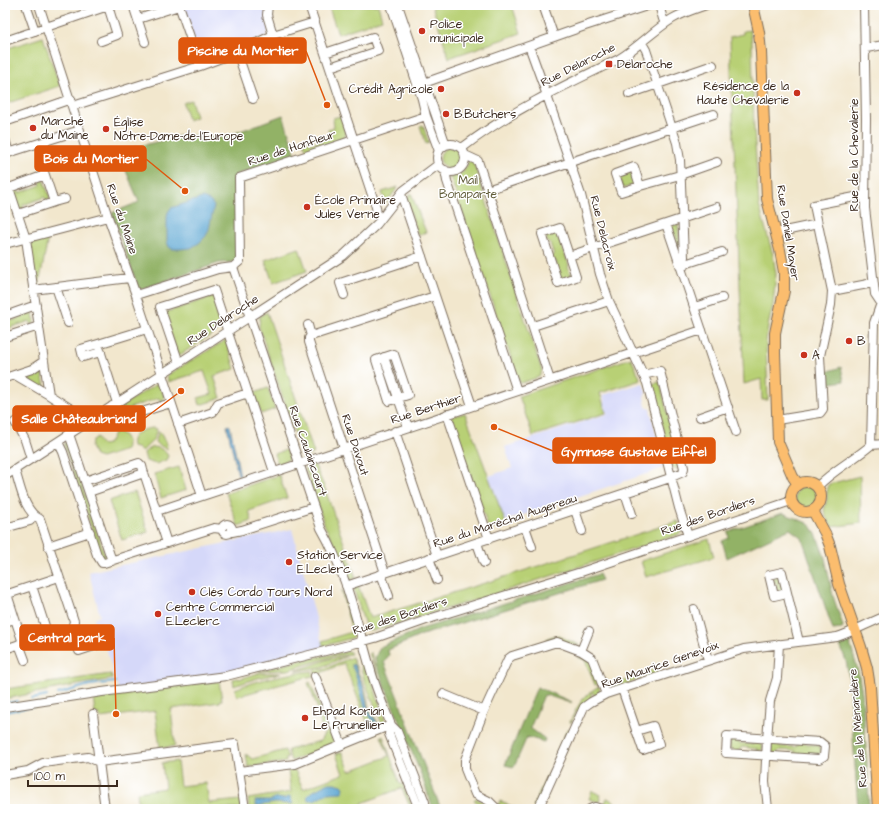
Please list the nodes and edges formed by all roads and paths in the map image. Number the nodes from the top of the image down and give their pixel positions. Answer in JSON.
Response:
{"nodes":[{"id":1,"x":26,"y":5,"type":"edge"},
{"id":2,"x":40,"y":5,"type":"edge"},
{"id":3,"x":133,"y":5,"type":"edge"},
{"id":4,"x":179,"y":5,"type":"edge"},
{"id":5,"x":268,"y":5,"type":"edge"},
{"id":6,"x":309,"y":5,"type":"edge"},
{"id":7,"x":391,"y":5,"type":"edge"},
{"id":8,"x":398,"y":5,"type":"edge"},
{"id":9,"x":543,"y":5,"type":"edge"},
{"id":10,"x":650,"y":5,"type":"edge"},
{"id":11,"x":659,"y":5,"type":"edge"},
{"id":12,"x":706,"y":5,"type":"edge"},
{"id":13,"x":753,"y":5,"type":"edge"},
{"id":14,"x":864,"y":5,"type":"edge"},
{"id":15,"x":109,"y":6,"type":"edge"},
{"id":16,"x":89,"y":8,"type":"edge"},
{"id":17,"x":138,"y":19,"type":"junction"},
{"id":18,"x":315,"y":22,"type":"junction"},
{"id":19,"x":666,"y":23,"type":"junction"},
{"id":20,"x":46,"y":26,"type":"junction"},
{"id":21,"x":35,"y":31,"type":"junction"},
{"id":22,"x":273,"y":36,"type":"junction"},
{"id":23,"x":554,"y":37,"type":"junction"},
{"id":24,"x":5,"y":41,"type":"edge"},
{"id":25,"x":101,"y":41,"type":"dead end"},
{"id":26,"x":146,"y":42,"type":"dead end"},
{"id":27,"x":642,"y":43,"type":"junction"},
{"id":28,"x":884,"y":45,"type":"edge"},
{"id":29,"x":529,"y":46,"type":"junction"},
{"id":30,"x":866,"y":48,"type":"junction"},
{"id":31,"x":237,"y":52,"type":"junction"},
{"id":32,"x":325,"y":53,"type":"junction"},
{"id":33,"x":713,"y":65,"type":"dead end"},
{"id":34,"x":200,"y":66,"type":"junction"},
{"id":35,"x":330,"y":67,"type":"junction"},
{"id":36,"x":424,"y":83,"type":"junction"},
{"id":37,"x":658,"y":85,"type":"junction"},
{"id":38,"x":547,"y":94,"type":"junction"},
{"id":39,"x":629,"y":94,"type":"dead end"},
{"id":40,"x":253,"y":99,"type":"dead end"},
{"id":41,"x":72,"y":102,"type":"junction"},
{"id":42,"x":714,"y":114,"type":"dead end"},
{"id":43,"x":426,"y":116,"type":"junction"},
{"id":44,"x":5,"y":122,"type":"edge"},
{"id":45,"x":672,"y":128,"type":"junction"},
{"id":46,"x":80,"y":130,"type":"junction"},
{"id":47,"x":5,"y":139,"type":"edge"},
{"id":48,"x":354,"y":140,"type":"junction"},
{"id":49,"x":446,"y":145,"type":"junction"},
{"id":50,"x":439,"y":151,"type":"junction"},
{"id":51,"x":463,"y":152,"type":"junction"},
{"id":52,"x":7,"y":154,"type":"edge"},
{"id":53,"x":570,"y":162,"type":"junction"},
{"id":54,"x":717,"y":162,"type":"dead end"},
{"id":55,"x":438,"y":164,"type":"junction"},
{"id":56,"x":42,"y":166,"type":"dead end"},
{"id":57,"x":445,"y":170,"type":"junction"},
{"id":58,"x":45,"y":175,"type":"junction"},
{"id":59,"x":680,"y":175,"type":"junction"},
{"id":60,"x":640,"y":186,"type":"dead end"},
{"id":61,"x":7,"y":188,"type":"edge"},
{"id":62,"x":487,"y":190,"type":"junction"},
{"id":63,"x":401,"y":194,"type":"junction"},
{"id":64,"x":865,"y":195,"type":"junction"},
{"id":65,"x":65,"y":198,"type":"dead end"},
{"id":66,"x":54,"y":202,"type":"junction"},
{"id":67,"x":717,"y":207,"type":"dead end"},
{"id":68,"x":18,"y":214,"type":"junction"},
{"id":69,"x":108,"y":217,"type":"junction"},
{"id":70,"x":682,"y":218,"type":"junction"},
{"id":71,"x":381,"y":219,"type":"junction"},
{"id":72,"x":666,"y":224,"type":"junction"},
{"id":73,"x":818,"y":224,"type":"junction"},
{"id":74,"x":775,"y":232,"type":"junction"},
{"id":75,"x":26,"y":239,"type":"junction"},
{"id":76,"x":5,"y":244,"type":"edge"},
{"id":77,"x":594,"y":247,"type":"junction"},
{"id":78,"x":722,"y":252,"type":"dead end"},
{"id":79,"x":422,"y":256,"type":"junction"},
{"id":80,"x":569,"y":256,"type":"junction"},
{"id":81,"x":233,"y":267,"type":"junction"},
{"id":82,"x":681,"y":268,"type":"junction"},
{"id":83,"x":129,"y":278,"type":"junction"},
{"id":84,"x":873,"y":283,"type":"junction"},
{"id":85,"x":56,"y":287,"type":"junction"},
{"id":86,"x":34,"y":290,"type":"junction"},
{"id":87,"x":832,"y":291,"type":"junction"},
{"id":88,"x":136,"y":295,"type":"junction"},
{"id":89,"x":344,"y":295,"type":"dead end"},
{"id":90,"x":435,"y":296,"type":"junction"},
{"id":91,"x":722,"y":298,"type":"dead end"},
{"id":92,"x":609,"y":300,"type":"junction"},
{"id":93,"x":882,"y":301,"type":"edge"},
{"id":94,"x":36,"y":305,"type":"junction"},
{"id":95,"x":695,"y":307,"type":"junction"},
{"id":96,"x":5,"y":316,"type":"edge"},
{"id":97,"x":250,"y":317,"type":"junction"},
{"id":98,"x":68,"y":323,"type":"dead end"},
{"id":99,"x":308,"y":325,"type":"dead end"},
{"id":100,"x":39,"y":326,"type":"junction"},
{"id":101,"x":533,"y":326,"type":"junction"},
{"id":102,"x":147,"y":329,"type":"junction"},
{"id":103,"x":702,"y":330,"type":"junction"},
{"id":104,"x":228,"y":332,"type":"junction"},
{"id":105,"x":312,"y":336,"type":"junction"},
{"id":106,"x":5,"y":337,"type":"edge"},
{"id":107,"x":633,"y":353,"type":"junction"},
{"id":108,"x":384,"y":357,"type":"dead end"},
{"id":109,"x":44,"y":361,"type":"junction"},
{"id":110,"x":178,"y":363,"type":"junction"},
{"id":111,"x":161,"y":374,"type":"junction"},
{"id":112,"x":15,"y":375,"type":"junction"},
{"id":113,"x":643,"y":375,"type":"junction"},
{"id":114,"x":5,"y":378,"type":"edge"},
{"id":115,"x":550,"y":380,"type":"junction"},
{"id":116,"x":517,"y":391,"type":"junction"},
{"id":117,"x":248,"y":393,"type":"junction"},
{"id":118,"x":49,"y":395,"type":"junction"},
{"id":119,"x":171,"y":403,"type":"junction"},
{"id":120,"x":114,"y":404,"type":"junction"},
{"id":121,"x":472,"y":406,"type":"junction"},
{"id":122,"x":728,"y":408,"type":"junction"},
{"id":123,"x":71,"y":409,"type":"junction"},
{"id":124,"x":447,"y":414,"type":"junction"},
{"id":125,"x":700,"y":417,"type":"dead end"},
{"id":126,"x":90,"y":420,"type":"junction"},
{"id":127,"x":777,"y":420,"type":"junction"},
{"id":128,"x":15,"y":422,"type":"dead end"},
{"id":129,"x":178,"y":424,"type":"junction"},
{"id":130,"x":408,"y":427,"type":"junction"},
{"id":131,"x":395,"y":432,"type":"junction"},
{"id":132,"x":736,"y":432,"type":"dead end"},
{"id":133,"x":69,"y":434,"type":"junction"},
{"id":134,"x":58,"y":442,"type":"junction"},
{"id":135,"x":882,"y":444,"type":"edge"},
{"id":136,"x":871,"y":445,"type":"junction"},
{"id":137,"x":344,"y":449,"type":"junction"},
{"id":138,"x":31,"y":459,"type":"junction"},
{"id":139,"x":299,"y":463,"type":"junction"},
{"id":140,"x":15,"y":470,"type":"junction"},
{"id":141,"x":274,"y":472,"type":"junction"},
{"id":142,"x":144,"y":473,"type":"junction"},
{"id":143,"x":5,"y":476,"type":"edge"},
{"id":144,"x":671,"y":478,"type":"junction"},
{"id":145,"x":85,"y":481,"type":"junction"},
{"id":146,"x":798,"y":484,"type":"junction"},
{"id":147,"x":818,"y":486,"type":"junction"},
{"id":148,"x":89,"y":492,"type":"junction"},
{"id":149,"x":625,"y":493,"type":"junction"},
{"id":150,"x":202,"y":496,"type":"junction"},
{"id":151,"x":791,"y":501,"type":"junction"},
{"id":152,"x":314,"y":507,"type":"junction"},
{"id":153,"x":575,"y":510,"type":"junction"},
{"id":154,"x":157,"y":511,"type":"junction"},
{"id":155,"x":813,"y":511,"type":"junction"},
{"id":156,"x":632,"y":514,"type":"dead end"},
{"id":157,"x":33,"y":516,"type":"junction"},
{"id":158,"x":525,"y":527,"type":"junction"},
{"id":159,"x":5,"y":528,"type":"edge"},
{"id":160,"x":582,"y":531,"type":"dead end"},
{"id":161,"x":90,"y":532,"type":"junction"},
{"id":162,"x":688,"y":536,"type":"junction"},
{"id":163,"x":488,"y":539,"type":"junction"},
{"id":164,"x":167,"y":543,"type":"junction"},
{"id":165,"x":477,"y":543,"type":"junction"},
{"id":166,"x":48,"y":546,"type":"junction"},
{"id":167,"x":532,"y":547,"type":"dead end"},
{"id":168,"x":433,"y":557,"type":"junction"},
{"id":169,"x":112,"y":561,"type":"junction"},
{"id":170,"x":484,"y":563,"type":"dead end"},
{"id":171,"x":383,"y":574,"type":"junction"},
{"id":172,"x":59,"y":578,"type":"junction"},
{"id":173,"x":437,"y":580,"type":"dead end"},
{"id":174,"x":32,"y":586,"type":"junction"},
{"id":175,"x":346,"y":586,"type":"junction"},
{"id":176,"x":787,"y":593,"type":"dead end"},
{"id":177,"x":6,"y":594,"type":"edge"},
{"id":178,"x":389,"y":596,"type":"dead end"},
{"id":179,"x":694,"y":609,"type":"dead end"},
{"id":180,"x":884,"y":617,"type":"edge"},
{"id":181,"x":15,"y":619,"type":"junction"},
{"id":182,"x":5,"y":622,"type":"edge"},
{"id":183,"x":45,"y":626,"type":"dead end"},
{"id":184,"x":855,"y":629,"type":"junction"},
{"id":185,"x":588,"y":631,"type":"dead end"},
{"id":186,"x":363,"y":642,"type":"junction"},
{"id":187,"x":799,"y":642,"type":"junction"},
{"id":188,"x":19,"y":644,"type":"junction"},
{"id":189,"x":98,"y":644,"type":"dead end"},
{"id":190,"x":779,"y":644,"type":"junction"},
{"id":191,"x":5,"y":649,"type":"edge"},
{"id":192,"x":581,"y":651,"type":"junction"},
{"id":193,"x":25,"y":660,"type":"dead end"},
{"id":194,"x":708,"y":660,"type":"junction"},
{"id":195,"x":315,"y":676,"type":"dead end"},
{"id":196,"x":622,"y":689,"type":"junction"},
{"id":197,"x":443,"y":694,"type":"dead end"},
{"id":198,"x":606,"y":694,"type":"junction"},
{"id":199,"x":5,"y":707,"type":"edge"},
{"id":200,"x":484,"y":712,"type":"junction"},
{"id":201,"x":93,"y":714,"type":"dead end"},
{"id":202,"x":391,"y":725,"type":"junction"},
{"id":203,"x":636,"y":731,"type":"dead end"},
{"id":204,"x":767,"y":739,"type":"junction"},
{"id":205,"x":342,"y":745,"type":"junction"},
{"id":206,"x":766,"y":755,"type":"junction"},
{"id":207,"x":99,"y":762,"type":"junction"},
{"id":208,"x":239,"y":771,"type":"junction"},
{"id":209,"x":5,"y":775,"type":"edge"},
{"id":210,"x":423,"y":808,"type":"edge"},
{"id":211,"x":105,"y":809,"type":"edge"},
{"id":212,"x":245,"y":809,"type":"edge"},
{"id":213,"x":499,"y":809,"type":"edge"},
{"id":214,"x":538,"y":809,"type":"edge"},
{"id":215,"x":590,"y":809,"type":"edge"},
{"id":216,"x":601,"y":809,"type":"edge"},
{"id":217,"x":768,"y":809,"type":"edge"},
{"id":218,"x":878,"y":809,"type":"edge"}],
"edges":[{"from":1,"to":21,"type":"street"},
{"from":2,"to":20,"type":"street","name":"Rue du Maine"},
{"from":3,"to":17,"type":"street"},
{"from":4,"to":17,"type":"street"},
{"from":4,"to":34,"type":"street"},
{"from":5,"to":22,"type":"street"},
{"from":6,"to":18,"type":"street"},
{"from":7,"to":43,"type":"street"},
{"from":8,"to":36,"type":"street"},
{"from":9,"to":23,"type":"street"},
{"from":10,"to":23,"type":"street"},
{"from":11,"to":19,"type":"street"},
{"from":12,"to":19,"type":"street","name":"Rue Delaroche"},
{"from":13,"to":74,"type":"main road","name":"Rue Daniel Mayer"},
{"from":14,"to":30,"type":"street","name":"Rue de la Chevalerie"},
{"from":15,"to":16,"type":"street"},
{"from":15,"to":25,"type":"street"},
{"from":16,"to":20,"type":"street"},
{"from":17,"to":26,"type":"street"},
{"from":18,"to":22,"type":"street"},
{"from":18,"to":32,"type":"street"},
{"from":19,"to":27,"type":"street","name":"Rue Delaroche"},
{"from":20,"to":21,"type":"street"},
{"from":20,"to":41,"type":"street","name":"Rue du Maine"},
{"from":21,"to":24,"type":"street"},
{"from":22,"to":31,"type":"street"},
{"from":23,"to":29,"type":"street"},
{"from":27,"to":37,"type":"street"},
{"from":27,"to":38,"type":"street","name":"Rue Delaroche"},
{"from":28,"to":30,"type":"street"},
{"from":29,"to":36,"type":"street"},
{"from":29,"to":38,"type":"street","name":"Rue Delacroix"},
{"from":30,"to":64,"type":"street","name":"Rue de la Chevalerie"},
{"from":31,"to":34,"type":"street"},
{"from":31,"to":40,"type":"street"},
{"from":32,"to":35,"type":"street"},
{"from":32,"to":35,"type":"street"},
{"from":33,"to":37,"type":"street"},
{"from":34,"to":41,"type":"street"},
{"from":35,"to":48,"type":"street"},
{"from":36,"to":49,"type":"street"},
{"from":37,"to":39,"type":"street"},
{"from":37,"to":45,"type":"street"},
{"from":38,"to":51,"type":"street","name":"Rue Delaroche"},
{"from":38,"to":53,"type":"street","name":"Rue Delacroix"},
{"from":41,"to":44,"type":"street"},
{"from":41,"to":46,"type":"street","name":"Rue du Maine"},
{"from":42,"to":45,"type":"street"},
{"from":43,"to":48,"type":"street"},
{"from":43,"to":50,"type":"street"},
{"from":45,"to":53,"type":"street"},
{"from":45,"to":59,"type":"street"},
{"from":46,"to":52,"type":"street"},
{"from":46,"to":69,"type":"street","name":"Rue du Maine"},
{"from":47,"to":52,"type":"street"},
{"from":48,"to":71,"type":"street"},
{"from":48,"to":81,"type":"street","name":"Rue de Honfleur"},
{"from":49,"to":50,"type":"street"},
{"from":49,"to":51,"type":"street"},
{"from":50,"to":55,"type":"street"},
{"from":51,"to":57,"type":"street"},
{"from":51,"to":62,"type":"street"},
{"from":53,"to":62,"type":"street"},
{"from":53,"to":77,"type":"street","name":"Rue Delacroix"},
{"from":54,"to":59,"type":"street"},
{"from":55,"to":57,"type":"street"},
{"from":55,"to":63,"type":"street","name":"Rue Delaroche"},
{"from":56,"to":58,"type":"street"},
{"from":57,"to":116,"type":"street"},
{"from":58,"to":61,"type":"street"},
{"from":58,"to":66,"type":"street"},
{"from":59,"to":60,"type":"street"},
{"from":59,"to":70,"type":"street"},
{"from":61,"to":68,"type":"street"},
{"from":62,"to":101,"type":"street"},
{"from":63,"to":71,"type":"street","name":"Rue Delaroche"},
{"from":63,"to":79,"type":"street"},
{"from":64,"to":73,"type":"street"},
{"from":64,"to":84,"type":"street","name":"Rue de la Chevalerie"},
{"from":65,"to":66,"type":"street"},
{"from":66,"to":68,"type":"street"},
{"from":67,"to":70,"type":"street"},
{"from":68,"to":75,"type":"street"},
{"from":69,"to":75,"type":"street"},
{"from":69,"to":83,"type":"street","name":"Rue du Maine"},
{"from":70,"to":72,"type":"street"},
{"from":70,"to":82,"type":"street"},
{"from":71,"to":97,"type":"street","name":"Rue Delaroche"},
{"from":72,"to":77,"type":"street"},
{"from":72,"to":82,"type":"street"},
{"from":73,"to":74,"type":"street"},
{"from":73,"to":87,"type":"street"},
{"from":74,"to":127,"type":"main road","name":"Rue Daniel Mayer"},
{"from":75,"to":76,"type":"street"},
{"from":75,"to":86,"type":"street"},
{"from":77,"to":80,"type":"street"},
{"from":77,"to":92,"type":"street","name":"Rue Delacroix"},
{"from":78,"to":82,"type":"street"},
{"from":79,"to":89,"type":"street"},
{"from":79,"to":90,"type":"street"},
{"from":80,"to":80,"type":"street"},
{"from":81,"to":88,"type":"street"},
{"from":81,"to":97,"type":"street","name":"Rue Caulaincourt"},
{"from":82,"to":95,"type":"street"},
{"from":83,"to":85,"type":"street"},
{"from":83,"to":88,"type":"street","name":"Rue du Maine"},
{"from":84,"to":87,"type":"street"},
{"from":84,"to":93,"type":"street","name":"Rue de la Chevalerie"},
{"from":85,"to":86,"type":"street"},
{"from":85,"to":98,"type":"street"},
{"from":86,"to":94,"type":"street"},
{"from":87,"to":127,"type":"street"},
{"from":88,"to":102,"type":"street","name":"Rue du Maine"},
{"from":90,"to":105,"type":"street"},
{"from":90,"to":121,"type":"street"},
{"from":91,"to":95,"type":"street"},
{"from":92,"to":101,"type":"street"},
{"from":92,"to":107,"type":"street","name":"Rue Delacroix"},
{"from":93,"to":136,"type":"street"},
{"from":94,"to":96,"type":"street"},
{"from":94,"to":100,"type":"street"},
{"from":95,"to":103,"type":"street"},
{"from":97,"to":104,"type":"street","name":"Rue Delaroche"},
{"from":97,"to":139,"type":"street","name":"Rue Caulaincourt"},
{"from":99,"to":105,"type":"street","name":"Rue Davout"},
{"from":100,"to":106,"type":"street"},
{"from":100,"to":109,"type":"street"},
{"from":101,"to":115,"type":"street"},
{"from":102,"to":111,"type":"street","name":"Rue du Maine"},
{"from":102,"to":120,"type":"street"},
{"from":103,"to":107,"type":"street","name":"Rue Berthier"},
{"from":103,"to":122,"type":"street"},
{"from":104,"to":110,"type":"street","name":"Rue Delaroche"},
{"from":104,"to":110,"type":"street"},
{"from":104,"to":117,"type":"street"},
{"from":105,"to":137,"type":"street","name":"Rue Davout"},
{"from":107,"to":113,"type":"street","name":"Rue Delacroix"},
{"from":107,"to":115,"type":"street","name":"Rue Berthier"},
{"from":108,"to":130,"type":"street"},
{"from":109,"to":112,"type":"street"},
{"from":109,"to":118,"type":"street"},
{"from":110,"to":111,"type":"street","name":"Rue Delaroche"},
{"from":111,"to":119,"type":"street","name":"Rue du Maine"},
{"from":111,"to":120,"type":"street","name":"Rue Delaroche"},
{"from":112,"to":114,"type":"street"},
{"from":112,"to":118,"type":"street"},
{"from":113,"to":144,"type":"street","name":"Rue Delacroix"},
{"from":113,"to":144,"type":"street"},
{"from":115,"to":116,"type":"street","name":"Rue Berthier"},
{"from":116,"to":121,"type":"street","name":"Rue Berthier"},
{"from":117,"to":129,"type":"street"},
{"from":117,"to":141,"type":"street"},
{"from":118,"to":123,"type":"street"},
{"from":119,"to":120,"type":"street"},
{"from":119,"to":129,"type":"street","name":"Rue du Maine"},
{"from":120,"to":126,"type":"street","name":"Rue Delaroche"},
{"from":121,"to":124,"type":"street","name":"Rue Berthier"},
{"from":122,"to":125,"type":"street"},
{"from":122,"to":132,"type":"street"},
{"from":123,"to":126,"type":"street"},
{"from":123,"to":133,"type":"street"},
{"from":124,"to":130,"type":"street","name":"Rue Berthier"},
{"from":124,"to":163,"type":"street"},
{"from":126,"to":133,"type":"street","name":"Rue Delaroche"},
{"from":127,"to":146,"type":"main road","name":"Rue Daniel Mayer"},
{"from":128,"to":138,"type":"street"},
{"from":129,"to":150,"type":"street","name":"Rue du Maine"},
{"from":130,"to":131,"type":"street","name":"Rue Berthier"},
{"from":131,"to":137,"type":"street","name":"Rue Berthier"},
{"from":131,"to":168,"type":"street"},
{"from":133,"to":134,"type":"street","name":"Rue Delaroche"},
{"from":133,"to":145,"type":"street"},
{"from":134,"to":138,"type":"street","name":"Rue Delaroche"},
{"from":134,"to":161,"type":"street"},
{"from":135,"to":136,"type":"street"},
{"from":136,"to":147,"type":"street"},
{"from":137,"to":139,"type":"street","name":"Rue Berthier"},
{"from":137,"to":171,"type":"street","name":"Rue Davout"},
{"from":138,"to":140,"type":"street","name":"Rue Delaroche"},
{"from":139,"to":141,"type":"street","name":"Rue Berthier"},
{"from":139,"to":152,"type":"street","name":"Rue Caulaincourt"},
{"from":140,"to":143,"type":"street","name":"Rue Delaroche"},
{"from":140,"to":157,"type":"street"},
{"from":141,"to":150,"type":"street","name":"Rue Berthier"},
{"from":142,"to":145,"type":"street"},
{"from":142,"to":148,"type":"street"},
{"from":142,"to":154,"type":"street"},
{"from":144,"to":149,"type":"street","name":"Rue du Maréchal Augereau"},
{"from":144,"to":162,"type":"street","name":"Rue Delacroix"},
{"from":145,"to":148,"type":"street"},
{"from":146,"to":147,"type":"main road"},
{"from":146,"to":151,"type":"main road"},
{"from":147,"to":155,"type":"main road"},
{"from":148,"to":169,"type":"street"},
{"from":149,"to":153,"type":"street","name":"Rue du Maréchal Augereau"},
{"from":149,"to":156,"type":"street"},
{"from":150,"to":154,"type":"street","name":"Rue Berthier"},
{"from":151,"to":155,"type":"main road"},
{"from":151,"to":162,"type":"street","name":"Rue des Bordiers"},
{"from":152,"to":164,"type":"street"},
{"from":152,"to":175,"type":"street","name":"Rue Caulaincourt"},
{"from":153,"to":158,"type":"street","name":"Rue du Maréchal Augereau"},
{"from":153,"to":160,"type":"street"},
{"from":154,"to":164,"type":"street"},
{"from":155,"to":184,"type":"main road","name":"Rue de la Ménardière"},
{"from":157,"to":159,"type":"street"},
{"from":157,"to":166,"type":"street"},
{"from":158,"to":163,"type":"street","name":"Rue du Maréchal Augereau"},
{"from":158,"to":167,"type":"street"},
{"from":161,"to":166,"type":"street"},
{"from":161,"to":169,"type":"street"},
{"from":162,"to":186,"type":"street","name":"Rue des Bordiers"},
{"from":163,"to":165,"type":"street","name":"Rue du Maréchal Augereau"},
{"from":164,"to":169,"type":"street"},
{"from":165,"to":168,"type":"street","name":"Rue du Maréchal Augereau"},
{"from":165,"to":170,"type":"street"},
{"from":166,"to":172,"type":"street"},
{"from":168,"to":171,"type":"street","name":"Rue du Maréchal Augereau"},
{"from":168,"to":173,"type":"street"},
{"from":171,"to":175,"type":"street","name":"Rue du Maréchal Augereau"},
{"from":171,"to":178,"type":"street","name":"Rue Davout"},
{"from":172,"to":174,"type":"street"},
{"from":172,"to":189,"type":"street"},
{"from":174,"to":177,"type":"street"},
{"from":174,"to":183,"type":"street"},
{"from":175,"to":186,"type":"street","name":"Rue Caulaincourt"},
{"from":176,"to":187,"type":"street"},
{"from":177,"to":181,"type":"street"},
{"from":179,"to":194,"type":"street"},
{"from":180,"to":184,"type":"street","name":"Rue Maurice Genevoix"},
{"from":181,"to":182,"type":"street"},
{"from":181,"to":188,"type":"street"},
{"from":184,"to":187,"type":"street","name":"Rue Maurice Genevoix"},
{"from":184,"to":218,"type":"main road","name":"Rue de la Ménardière"},
{"from":185,"to":192,"type":"street"},
{"from":186,"to":199,"type":"street","name":"Rue des Bordiers"},
{"from":186,"to":202,"type":"street","name":"Rue Caulaincourt"},
{"from":187,"to":190,"type":"street","name":"Rue Maurice Genevoix"},
{"from":188,"to":191,"type":"street"},
{"from":188,"to":193,"type":"street"},
{"from":190,"to":194,"type":"street","name":"Rue Maurice Genevoix"},
{"from":190,"to":204,"type":"street"},
{"from":192,"to":198,"type":"street"},
{"from":192,"to":200,"type":"street"},
{"from":194,"to":196,"type":"street","name":"Rue Maurice Genevoix"},
{"from":195,"to":205,"type":"street"},
{"from":196,"to":198,"type":"street","name":"Rue Maurice Genevoix"},
{"from":196,"to":203,"type":"street"},
{"from":197,"to":200,"type":"street"},
{"from":198,"to":214,"type":"street","name":"Rue Maurice Genevoix"},
{"from":200,"to":213,"type":"street"},
{"from":201,"to":207,"type":"street"},
{"from":202,"to":205,"type":"street"},
{"from":202,"to":210,"type":"street","name":"Rue Caulaincourt"},
{"from":204,"to":206,"type":"street"},
{"from":204,"to":206,"type":"street"},
{"from":204,"to":206,"type":"street"},
{"from":205,"to":208,"type":"street"},
{"from":206,"to":217,"type":"street"},
{"from":207,"to":208,"type":"street"},
{"from":207,"to":209,"type":"street"},
{"from":207,"to":211,"type":"street"},
{"from":208,"to":212,"type":"street"},
{"from":215,"to":216,"type":"street"}]}
